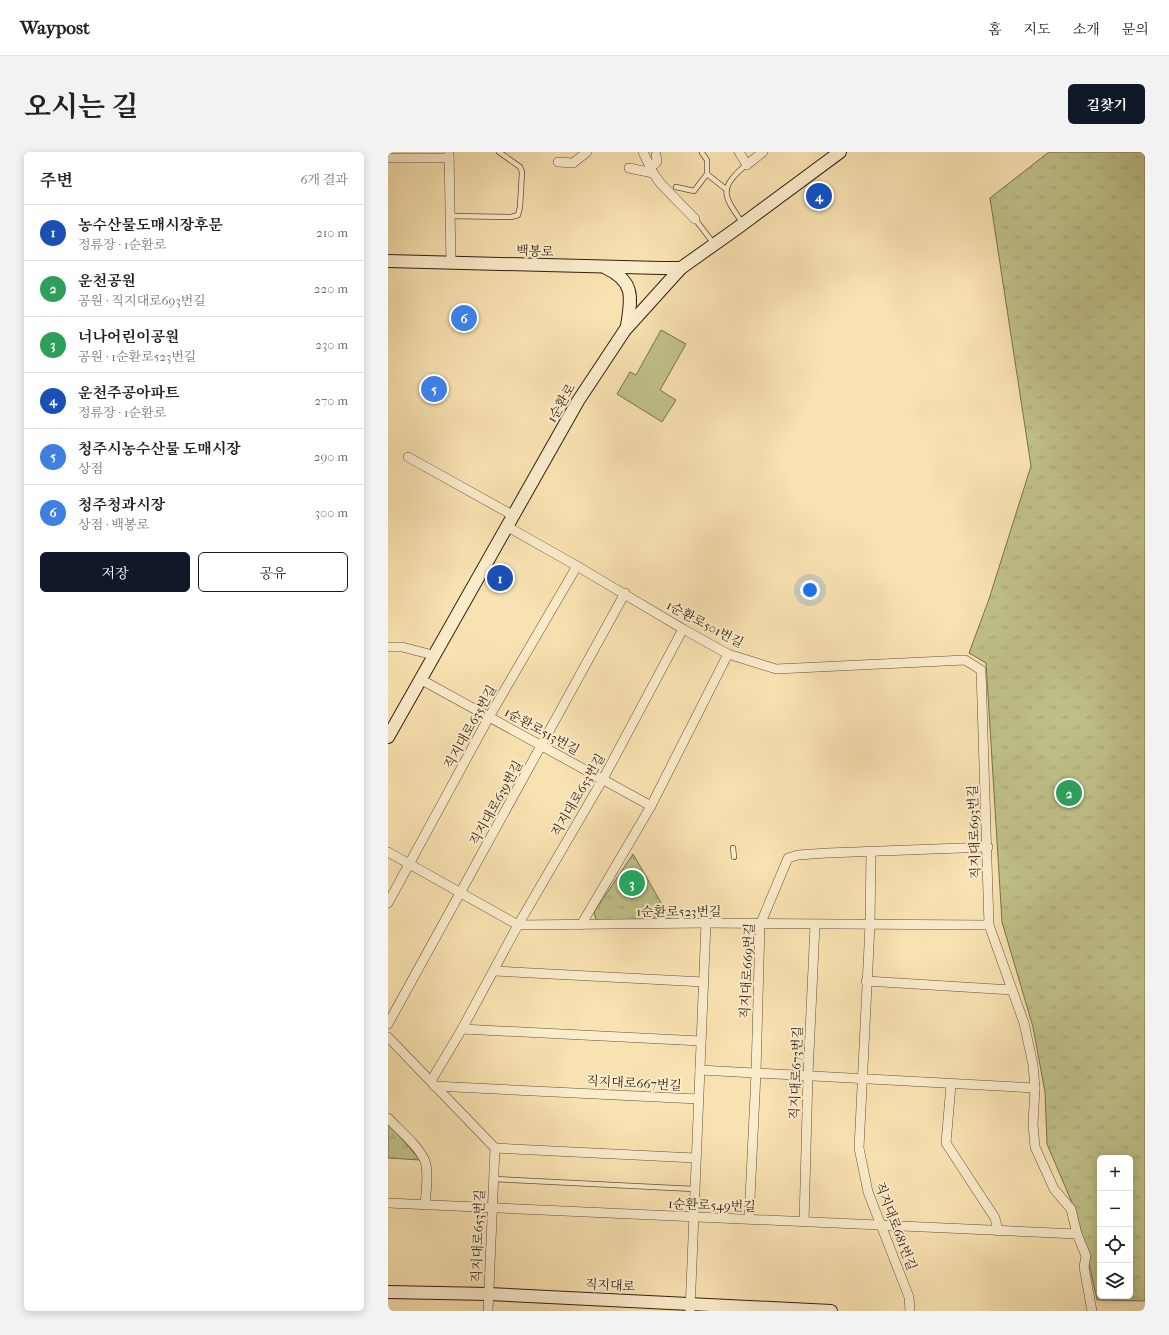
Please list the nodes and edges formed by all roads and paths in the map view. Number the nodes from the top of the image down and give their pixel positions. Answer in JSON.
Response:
{"nodes":[{"id":1,"x":499,"y":152,"type":"edge"},
{"id":2,"x":587,"y":152,"type":"edge"},
{"id":3,"x":643,"y":152,"type":"edge"},
{"id":4,"x":739,"y":152,"type":"edge"},
{"id":5,"x":763,"y":152,"type":"edge"},
{"id":6,"x":840,"y":152,"type":"edge"},
{"id":7,"x":702,"y":153,"type":"edge"},
{"id":8,"x":449,"y":155,"type":"edge"},
{"id":9,"x":656,"y":155,"type":"dead end"},
{"id":10,"x":388,"y":158,"type":"edge"},
{"id":11,"x":558,"y":162,"type":"dead end"},
{"id":12,"x":748,"y":164,"type":"junction"},
{"id":13,"x":629,"y":168,"type":"dead end"},
{"id":14,"x":652,"y":169,"type":"junction"},
{"id":15,"x":707,"y":174,"type":"junction"},
{"id":16,"x":676,"y":187,"type":"dead end"},
{"id":17,"x":727,"y":190,"type":"junction"},
{"id":18,"x":450,"y":216,"type":"junction"},
{"id":19,"x":695,"y":219,"type":"joint"},
{"id":20,"x":743,"y":224,"type":"junction"},
{"id":21,"x":714,"y":244,"type":"junction"},
{"id":22,"x":388,"y":261,"type":"edge"},
{"id":23,"x":451,"y":262,"type":"junction"},
{"id":24,"x":603,"y":267,"type":"junction"},
{"id":25,"x":681,"y":268,"type":"junction"},
{"id":26,"x":627,"y":327,"type":"junction"},
{"id":27,"x":408,"y":457,"type":"dead end"},
{"id":28,"x":514,"y":516,"type":"junction"},
{"id":29,"x":508,"y":527,"type":"junction"},
{"id":30,"x":577,"y":566,"type":"junction"},
{"id":31,"x":625,"y":594,"type":"junction"},
{"id":32,"x":683,"y":629,"type":"junction"},
{"id":33,"x":388,"y":647,"type":"edge"},
{"id":34,"x":728,"y":654,"type":"junction"},
{"id":35,"x":433,"y":656,"type":"junction"},
{"id":36,"x":981,"y":670,"type":"joint"},
{"id":37,"x":420,"y":679,"type":"junction"},
{"id":38,"x":489,"y":717,"type":"junction"},
{"id":39,"x":388,"y":737,"type":"edge"},
{"id":40,"x":542,"y":746,"type":"junction"},
{"id":41,"x":603,"y":779,"type":"junction"},
{"id":42,"x":651,"y":806,"type":"junction"},
{"id":43,"x":988,"y":847,"type":"junction"},
{"id":44,"x":733,"y":848,"type":"dead end"},
{"id":45,"x":388,"y":852,"type":"edge"},
{"id":46,"x":871,"y":852,"type":"junction"},
{"id":47,"x":734,"y":857,"type":"dead end"},
{"id":48,"x":410,"y":864,"type":"junction"},
{"id":49,"x":460,"y":894,"type":"junction"},
{"id":50,"x":388,"y":903,"type":"edge"},
{"id":51,"x":706,"y":923,"type":"junction"},
{"id":52,"x":518,"y":925,"type":"junction"},
{"id":53,"x":581,"y":925,"type":"junction"},
{"id":54,"x":760,"y":925,"type":"junction"},
{"id":55,"x":815,"y":925,"type":"junction"},
{"id":56,"x":870,"y":925,"type":"junction"},
{"id":57,"x":989,"y":925,"type":"junction"},
{"id":58,"x":494,"y":971,"type":"junction"},
{"id":59,"x":866,"y":981,"type":"junction"},
{"id":60,"x":704,"y":982,"type":"junction"},
{"id":61,"x":1012,"y":990,"type":"junction"},
{"id":62,"x":388,"y":1024,"type":"edge"},
{"id":63,"x":462,"y":1029,"type":"junction"},
{"id":64,"x":388,"y":1037,"type":"edge"},
{"id":65,"x":701,"y":1041,"type":"junction"},
{"id":66,"x":700,"y":1070,"type":"junction"},
{"id":67,"x":756,"y":1073,"type":"junction"},
{"id":68,"x":808,"y":1075,"type":"junction"},
{"id":69,"x":862,"y":1078,"type":"junction"},
{"id":70,"x":432,"y":1083,"type":"junction"},
{"id":71,"x":951,"y":1085,"type":"junction"},
{"id":72,"x":1035,"y":1088,"type":"junction"},
{"id":73,"x":698,"y":1099,"type":"junction"},
{"id":74,"x":388,"y":1118,"type":"edge"},
{"id":75,"x":495,"y":1148,"type":"junction"},
{"id":76,"x":695,"y":1158,"type":"junction"},
{"id":77,"x":493,"y":1179,"type":"junction"},
{"id":78,"x":694,"y":1189,"type":"junction"},
{"id":79,"x":388,"y":1203,"type":"edge"},
{"id":80,"x":425,"y":1205,"type":"junction"},
{"id":81,"x":491,"y":1208,"type":"junction"},
{"id":82,"x":693,"y":1217,"type":"junction"},
{"id":83,"x":749,"y":1219,"type":"junction"},
{"id":84,"x":804,"y":1222,"type":"junction"},
{"id":85,"x":882,"y":1226,"type":"junction"},
{"id":86,"x":998,"y":1231,"type":"junction"},
{"id":87,"x":1077,"y":1234,"type":"junction"},
{"id":88,"x":388,"y":1292,"type":"edge"},
{"id":89,"x":489,"y":1294,"type":"junction"},
{"id":90,"x":690,"y":1307,"type":"edge"},
{"id":91,"x":488,"y":1311,"type":"edge"},
{"id":92,"x":831,"y":1311,"type":"edge"},
{"id":93,"x":910,"y":1311,"type":"edge"},
{"id":94,"x":1092,"y":1311,"type":"edge"}],
"edges":[{"from":1,"to":18,"type":"lane"},
{"from":2,"to":11,"type":"street"},
{"from":3,"to":14,"type":"street"},
{"from":4,"to":12,"type":"street"},
{"from":5,"to":12,"type":"street"},
{"from":6,"to":20,"type":"street","name":"1순환로"},
{"from":7,"to":15,"type":"lane"},
{"from":8,"to":10,"type":"street"},
{"from":8,"to":18,"type":"street"},
{"from":9,"to":14,"type":"street"},
{"from":12,"to":17,"type":"lane"},
{"from":13,"to":14,"type":"street"},
{"from":14,"to":19,"type":"street"},
{"from":15,"to":16,"type":"lane"},
{"from":15,"to":17,"type":"lane"},
{"from":17,"to":20,"type":"lane"},
{"from":18,"to":23,"type":"street"},
{"from":19,"to":21,"type":"lane"},
{"from":20,"to":21,"type":"street","name":"1순환로"},
{"from":21,"to":25,"type":"street","name":"1순환로"},
{"from":22,"to":23,"type":"street","name":"백봉로"},
{"from":23,"to":24,"type":"street","name":"백봉로"},
{"from":24,"to":25,"type":"street","name":"백봉로"},
{"from":24,"to":26,"type":"street"},
{"from":25,"to":26,"type":"street","name":"1순환로"},
{"from":26,"to":28,"type":"street","name":"1순환로"},
{"from":27,"to":28,"type":"street"},
{"from":28,"to":29,"type":"street","name":"1순환로"},
{"from":29,"to":30,"type":"street","name":"1순환로501번길"},
{"from":29,"to":35,"type":"street","name":"1순환로"},
{"from":30,"to":31,"type":"street","name":"1순환로501번길"},
{"from":30,"to":38,"type":"street","name":"직지대로635번길"},
{"from":31,"to":32,"type":"street","name":"1순환로501번길"},
{"from":31,"to":40,"type":"street","name":"직지대로639번길"},
{"from":32,"to":34,"type":"street","name":"1순환로501번길"},
{"from":32,"to":41,"type":"street","name":"직지대로653번길"},
{"from":33,"to":35,"type":"street"},
{"from":34,"to":36,"type":"street","name":"1순환로501번길"},
{"from":34,"to":42,"type":"street"},
{"from":35,"to":37,"type":"street","name":"1순환로"},
{"from":36,"to":43,"type":"street","name":"직지대로693번길"},
{"from":37,"to":38,"type":"street","name":"1순환로513번길"},
{"from":37,"to":39,"type":"street","name":"1순환로"},
{"from":38,"to":40,"type":"street","name":"1순환로513번길"},
{"from":38,"to":48,"type":"street","name":"직지대로635번길"},
{"from":40,"to":41,"type":"street","name":"1순환로513번길"},
{"from":40,"to":49,"type":"street","name":"직지대로639번길"},
{"from":41,"to":42,"type":"street","name":"1순환로513번길"},
{"from":41,"to":52,"type":"street","name":"직지대로653번길"},
{"from":42,"to":53,"type":"street"},
{"from":43,"to":46,"type":"street","name":"직지대로669번길"},
{"from":43,"to":57,"type":"street","name":"직지대로693번길"},
{"from":44,"to":47,"type":"lane"},
{"from":45,"to":48,"type":"street","name":"1순환로523번길"},
{"from":46,"to":54,"type":"street","name":"직지대로669번길"},
{"from":46,"to":56,"type":"street","name":"직지대로681번길"},
{"from":48,"to":49,"type":"street","name":"1순환로523번길"},
{"from":48,"to":50,"type":"street","name":"직지대로635번길"},
{"from":49,"to":52,"type":"street","name":"1순환로523번길"},
{"from":49,"to":62,"type":"street","name":"직지대로639번길"},
{"from":51,"to":53,"type":"street","name":"1순환로523번길"},
{"from":51,"to":54,"type":"street","name":"1순환로523번길"},
{"from":51,"to":60,"type":"street","name":"직지대로667번길"},
{"from":52,"to":53,"type":"street","name":"1순환로523번길"},
{"from":52,"to":58,"type":"street","name":"직지대로653번길"},
{"from":54,"to":55,"type":"street","name":"1순환로523번길"},
{"from":54,"to":67,"type":"street","name":"직지대로669번길"},
{"from":55,"to":56,"type":"street","name":"1순환로523번길"},
{"from":55,"to":68,"type":"street","name":"직지대로673번길"},
{"from":56,"to":57,"type":"street","name":"1순환로523번길"},
{"from":56,"to":59,"type":"street","name":"직지대로681번길"},
{"from":57,"to":61,"type":"street","name":"직지대로693번길"},
{"from":58,"to":60,"type":"street"},
{"from":58,"to":63,"type":"street","name":"직지대로653번길"},
{"from":59,"to":61,"type":"street"},
{"from":59,"to":69,"type":"street","name":"직지대로681번길"},
{"from":60,"to":65,"type":"street","name":"직지대로667번길"},
{"from":61,"to":72,"type":"street","name":"직지대로693번길"},
{"from":63,"to":65,"type":"street"},
{"from":63,"to":70,"type":"street","name":"직지대로653번길"},
{"from":64,"to":70,"type":"street"},
{"from":65,"to":66,"type":"street","name":"직지대로667번길"},
{"from":66,"to":67,"type":"street"},
{"from":66,"to":73,"type":"street","name":"직지대로667번길"},
{"from":67,"to":68,"type":"street"},
{"from":67,"to":83,"type":"street","name":"직지대로669번길"},
{"from":68,"to":69,"type":"street"},
{"from":68,"to":84,"type":"street","name":"직지대로673번길"},
{"from":69,"to":71,"type":"street"},
{"from":69,"to":85,"type":"street","name":"직지대로681번길"},
{"from":70,"to":73,"type":"street","name":"직지대로667번길"},
{"from":70,"to":75,"type":"street"},
{"from":71,"to":72,"type":"street"},
{"from":71,"to":86,"type":"street"},
{"from":72,"to":87,"type":"street","name":"직지대로693번길"},
{"from":73,"to":76,"type":"street","name":"직지대로667번길"},
{"from":74,"to":80,"type":"street"},
{"from":75,"to":76,"type":"street"},
{"from":75,"to":77,"type":"street","name":"직지대로653번길"},
{"from":76,"to":78,"type":"street","name":"직지대로667번길"},
{"from":77,"to":78,"type":"lane","name":"직지대로653번길"},
{"from":77,"to":81,"type":"street","name":"직지대로653번길"},
{"from":78,"to":82,"type":"street","name":"직지대로667번길"},
{"from":79,"to":80,"type":"street","name":"1순환로549번길"},
{"from":80,"to":81,"type":"street","name":"1순환로549번길"},
{"from":81,"to":82,"type":"street","name":"1순환로549번길"},
{"from":81,"to":89,"type":"street","name":"직지대로653번길"},
{"from":82,"to":83,"type":"street","name":"1순환로549번길"},
{"from":82,"to":90,"type":"street","name":"직지대로667번길"},
{"from":83,"to":84,"type":"street","name":"1순환로549번길"},
{"from":84,"to":85,"type":"street","name":"1순환로549번길"},
{"from":85,"to":86,"type":"street","name":"1순환로549번길"},
{"from":85,"to":93,"type":"street","name":"직지대로681번길"},
{"from":86,"to":87,"type":"street","name":"1순환로549번길"},
{"from":87,"to":94,"type":"street","name":"직지대로693번길"},
{"from":88,"to":89,"type":"street","name":"직지대로"},
{"from":89,"to":90,"type":"street","name":"직지대로"},
{"from":89,"to":91,"type":"street","name":"직지대로653번길"},
{"from":90,"to":92,"type":"street","name":"직지대로"}]}
